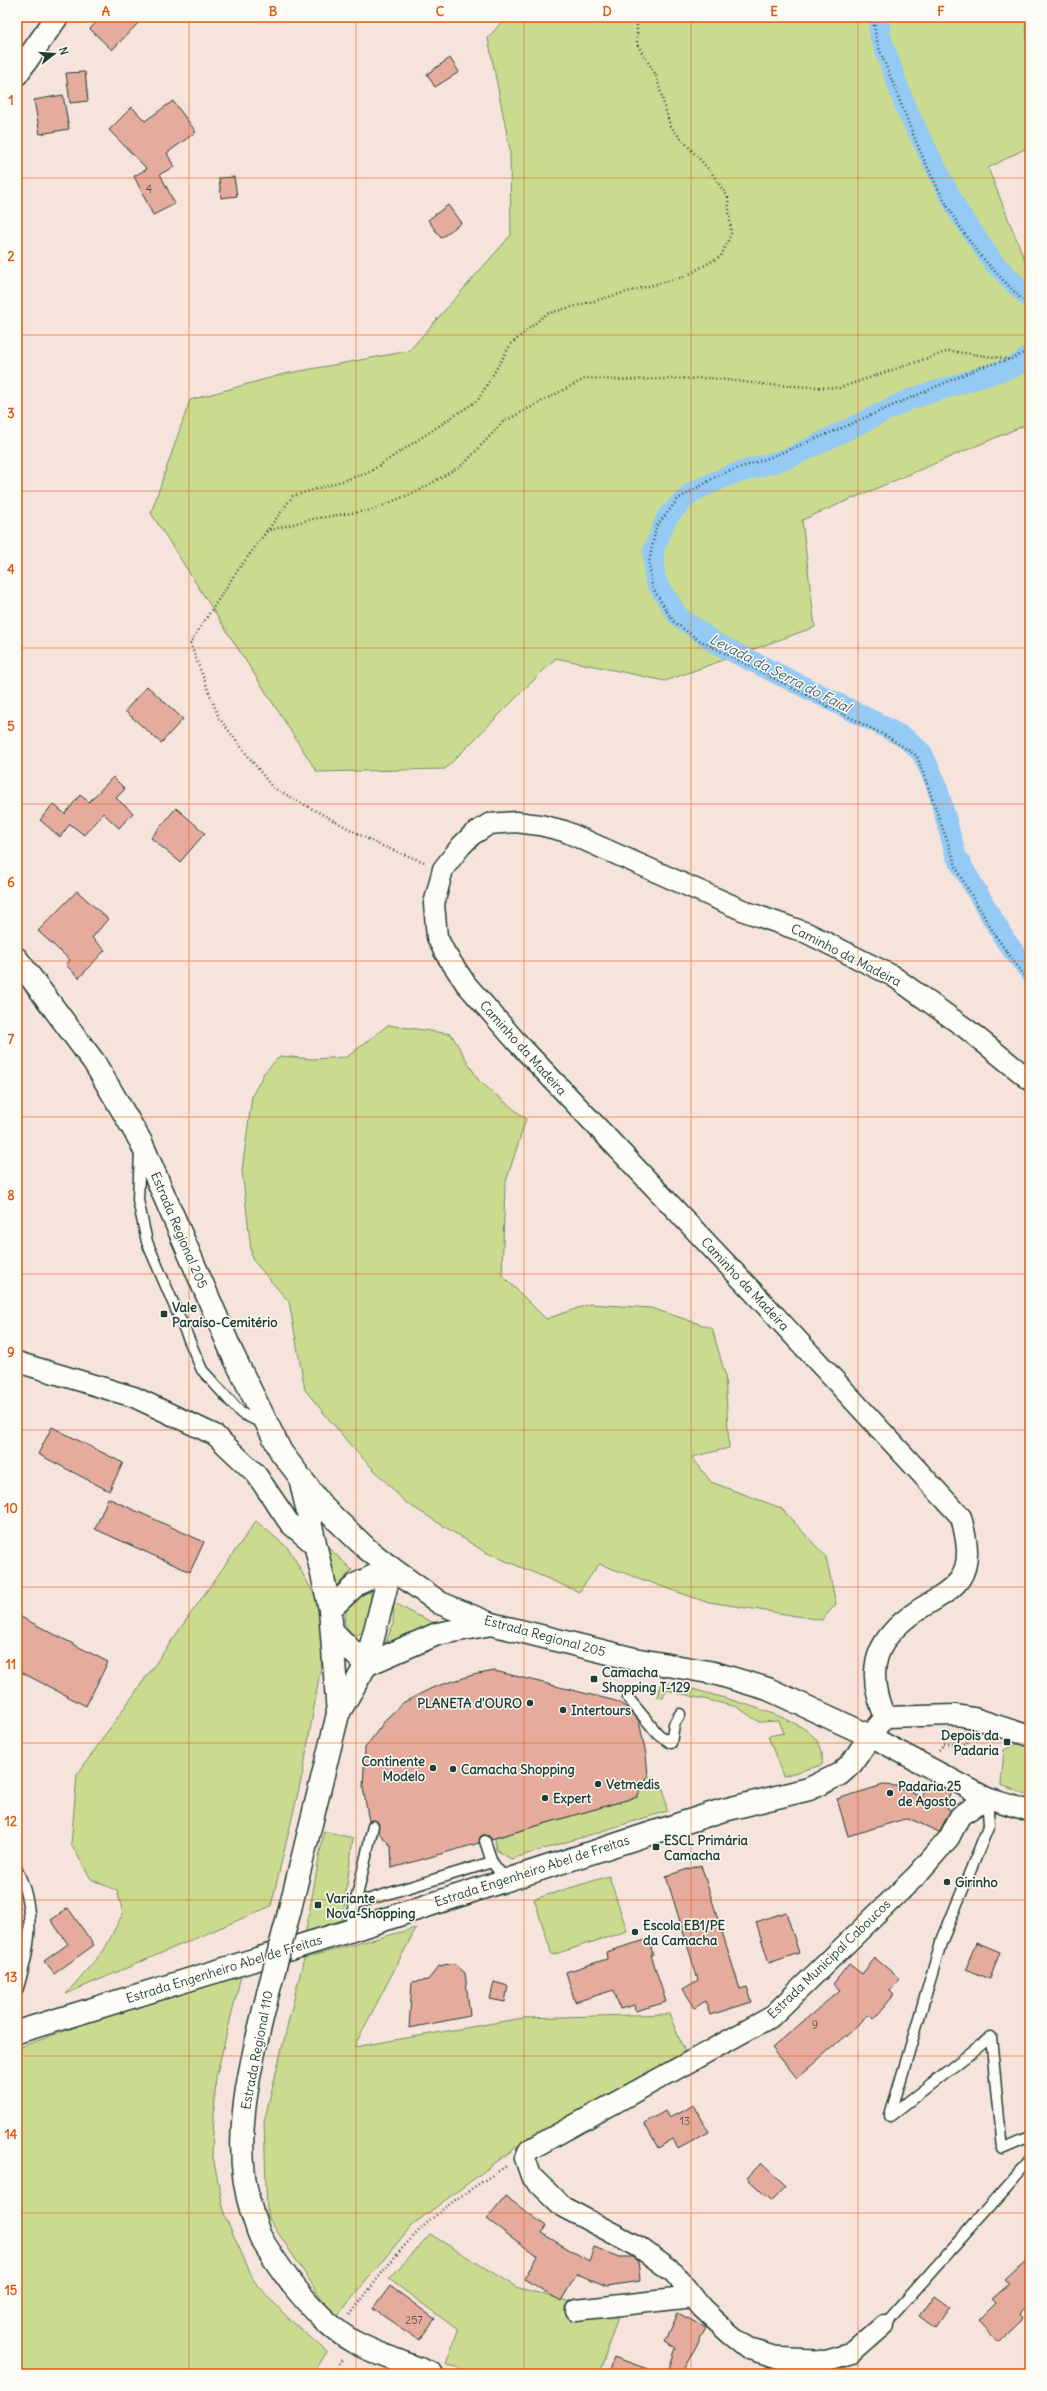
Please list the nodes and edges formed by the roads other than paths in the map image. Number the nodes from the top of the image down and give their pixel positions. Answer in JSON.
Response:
{"nodes":[{"id":1,"x":57,"y":17,"type":"edge"},
{"id":2,"x":17,"y":74,"type":"edge"},
{"id":3,"x":17,"y":959,"type":"edge"},
{"id":4,"x":1030,"y":1080,"type":"edge"},
{"id":5,"x":141,"y":1142,"type":"junction"},
{"id":6,"x":17,"y":1362,"type":"edge"},
{"id":7,"x":266,"y":1425,"type":"junction"},
{"id":8,"x":300,"y":1478,"type":"junction"},
{"id":9,"x":316,"y":1546,"type":"junction"},
{"id":10,"x":391,"y":1568,"type":"junction"},
{"id":11,"x":330,"y":1609,"type":"junction"},
{"id":12,"x":491,"y":1624,"type":"junction"},
{"id":13,"x":333,"y":1632,"type":"junction"},
{"id":14,"x":366,"y":1665,"type":"junction"},
{"id":15,"x":628,"y":1698,"type":"dead end"},
{"id":16,"x":338,"y":1714,"type":"junction"},
{"id":17,"x":680,"y":1714,"type":"dead end"},
{"id":18,"x":885,"y":1717,"type":"junction"},
{"id":19,"x":870,"y":1736,"type":"junction"},
{"id":20,"x":1030,"y":1736,"type":"edge"},
{"id":21,"x":987,"y":1798,"type":"junction"},
{"id":22,"x":1030,"y":1811,"type":"edge"},
{"id":23,"x":373,"y":1826,"type":"dead end"},
{"id":24,"x":485,"y":1841,"type":"dead end"},
{"id":25,"x":492,"y":1862,"type":"junction"},
{"id":26,"x":17,"y":1870,"type":"edge"},
{"id":27,"x":505,"y":1879,"type":"junction"},
{"id":28,"x":354,"y":1904,"type":"junction"},
{"id":29,"x":349,"y":1931,"type":"junction"},
{"id":30,"x":17,"y":1991,"type":"edge"},
{"id":31,"x":17,"y":2032,"type":"edge"},
{"id":32,"x":1030,"y":2137,"type":"edge"},
{"id":33,"x":1030,"y":2161,"type":"edge"},
{"id":34,"x":693,"y":2297,"type":"junction"},
{"id":35,"x":576,"y":2310,"type":"dead end"},
{"id":36,"x":884,"y":2325,"type":"joint"},
{"id":37,"x":432,"y":2374,"type":"edge"}],
"edges":[{"from":1,"to":2,"type":"main road"},
{"from":3,"to":5,"type":"main road","name":"Estrada Regional 205"},
{"from":4,"to":18,"type":"street","name":"Caminho da Madeira"},
{"from":5,"to":7,"type":"main road","name":"Estrada Regional 205"},
{"from":5,"to":7,"type":"lane"},
{"from":6,"to":9,"type":"street"},
{"from":7,"to":8,"type":"main road","name":"Estrada Regional 205"},
{"from":8,"to":9,"type":"main road","name":"Estrada Regional 110"},
{"from":8,"to":10,"type":"main road","name":"Estrada Regional 205"},
{"from":9,"to":11,"type":"main road","name":"Estrada Regional 110"},
{"from":10,"to":11,"type":"main road"},
{"from":10,"to":12,"type":"main road","name":"Estrada Regional 205"},
{"from":10,"to":14,"type":"main road","name":"Estrada Regional 110"},
{"from":11,"to":13,"type":"main road","name":"Estrada Regional 110"},
{"from":12,"to":14,"type":"main road"},
{"from":12,"to":19,"type":"main road","name":"Estrada Regional 205"},
{"from":13,"to":14,"type":"main road"},
{"from":13,"to":16,"type":"main road","name":"Estrada Regional 110"},
{"from":14,"to":16,"type":"main road","name":"Estrada Regional 110"},
{"from":15,"to":17,"type":"lane"},
{"from":16,"to":37,"type":"main road","name":"Estrada Regional 110","bridge":true},
{"from":18,"to":19,"type":"street"},
{"from":18,"to":20,"type":"street"},
{"from":19,"to":21,"type":"street"},
{"from":19,"to":27,"type":"main road","name":"Estrada Engenheiro Abel de Freitas"},
{"from":21,"to":22,"type":"street"},
{"from":21,"to":32,"type":"lane"},
{"from":21,"to":34,"type":"street","name":"Estrada Municipal Caboucos"},
{"from":23,"to":28,"type":"lane"},
{"from":24,"to":25,"type":"lane"},
{"from":25,"to":27,"type":"lane"},
{"from":25,"to":28,"type":"lane"},
{"from":26,"to":30,"type":"lane"},
{"from":27,"to":29,"type":"main road","name":"Estrada Engenheiro Abel de Freitas"},
{"from":28,"to":29,"type":"lane"},
{"from":29,"to":31,"type":"main road","name":"Estrada Engenheiro Abel de Freitas"},
{"from":33,"to":36,"type":"lane"},
{"from":34,"to":35,"type":"street"},
{"from":34,"to":36,"type":"street"}]}
